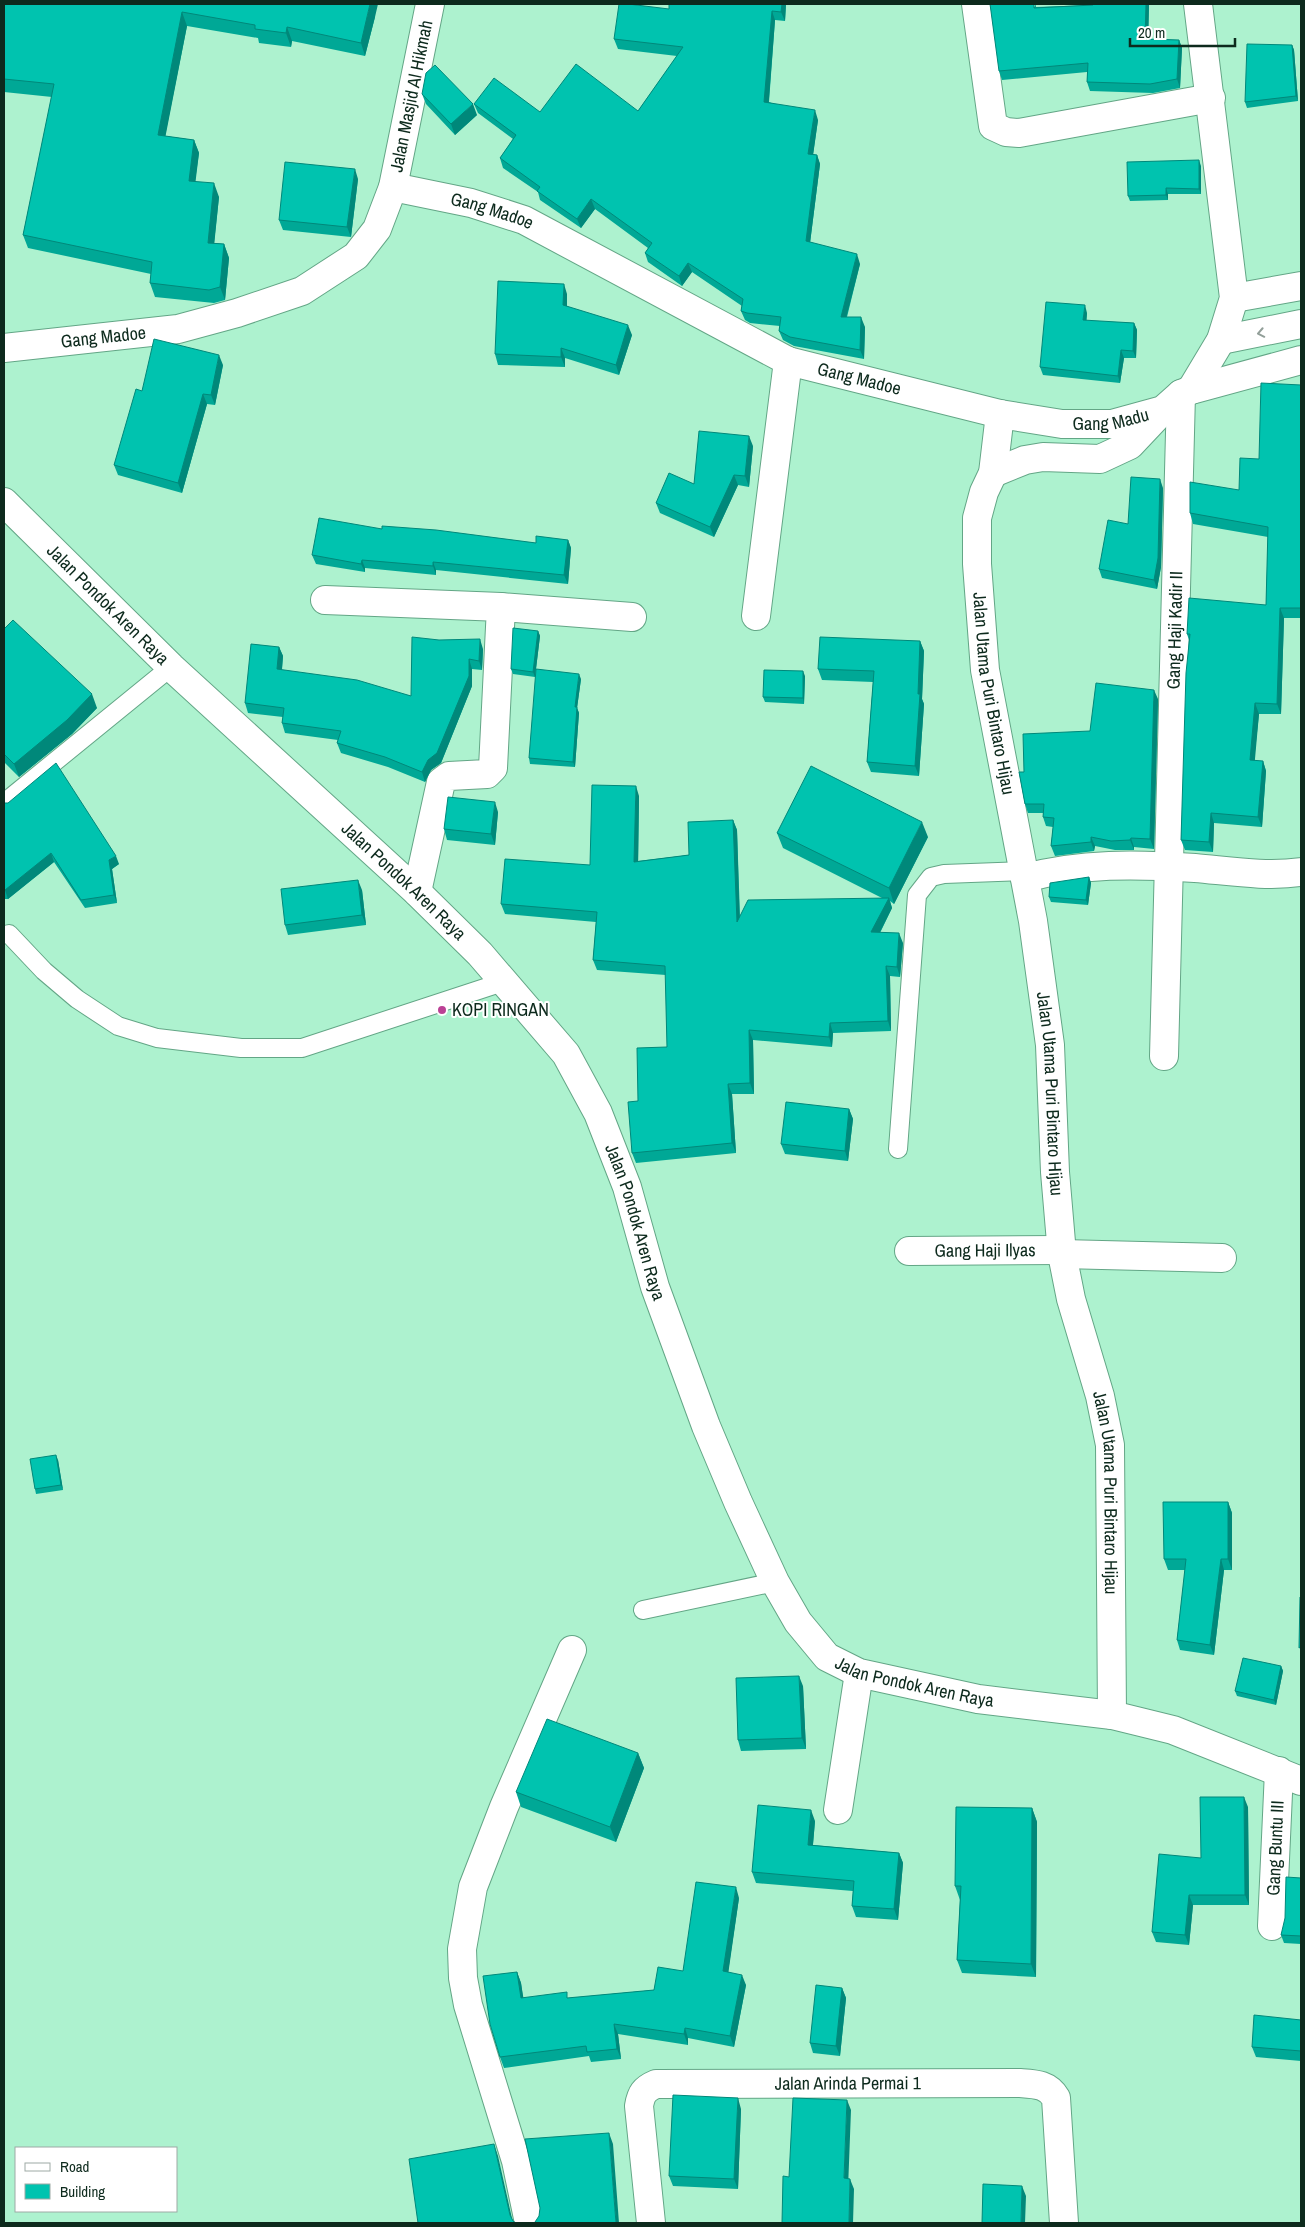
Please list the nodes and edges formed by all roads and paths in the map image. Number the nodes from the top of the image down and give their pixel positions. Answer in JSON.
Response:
{"nodes":[{"id":1,"x":430,"y":4,"type":"edge"},
{"id":2,"x":976,"y":4,"type":"edge"},
{"id":3,"x":1198,"y":4,"type":"edge"},
{"id":4,"x":1211,"y":98,"type":"junction"},
{"id":5,"x":393,"y":187,"type":"junction"},
{"id":6,"x":1301,"y":286,"type":"edge"},
{"id":7,"x":1234,"y":298,"type":"junction"},
{"id":8,"x":1301,"y":324,"type":"edge"},
{"id":9,"x":1221,"y":340,"type":"junction"},
{"id":10,"x":4,"y":348,"type":"edge"},
{"id":11,"x":1301,"y":360,"type":"edge"},
{"id":12,"x":788,"y":361,"type":"junction"},
{"id":13,"x":1178,"y":398,"type":"junction"},
{"id":14,"x":1000,"y":414,"type":"junction"},
{"id":15,"x":993,"y":473,"type":"junction"},
{"id":16,"x":4,"y":502,"type":"edge"},
{"id":17,"x":325,"y":600,"type":"dead end"},
{"id":18,"x":501,"y":606,"type":"junction"},
{"id":19,"x":756,"y":616,"type":"dead end"},
{"id":20,"x":632,"y":617,"type":"dead end"},
{"id":21,"x":171,"y":667,"type":"junction"},
{"id":22,"x":4,"y":803,"type":"edge"},
{"id":23,"x":1168,"y":866,"type":"junction"},
{"id":24,"x":1301,"y":872,"type":"edge"},
{"id":25,"x":1024,"y":875,"type":"junction"},
{"id":26,"x":417,"y":892,"type":"junction"},
{"id":27,"x":9,"y":934,"type":"dead end"},
{"id":28,"x":503,"y":982,"type":"junction"},
{"id":29,"x":1164,"y":1056,"type":"dead end"},
{"id":30,"x":898,"y":1149,"type":"dead end"},
{"id":31,"x":909,"y":1251,"type":"dead end"},
{"id":32,"x":1062,"y":1252,"type":"junction"},
{"id":33,"x":1222,"y":1258,"type":"dead end"},
{"id":34,"x":775,"y":1582,"type":"junction"},
{"id":35,"x":643,"y":1610,"type":"dead end"},
{"id":36,"x":572,"y":1650,"type":"dead end"},
{"id":37,"x":859,"y":1674,"type":"junction"},
{"id":38,"x":1112,"y":1715,"type":"junction"},
{"id":39,"x":1290,"y":1776,"type":"edge"},
{"id":40,"x":838,"y":1810,"type":"dead end"},
{"id":41,"x":1272,"y":1926,"type":"dead end"},
{"id":42,"x":529,"y":2223,"type":"edge"},
{"id":43,"x":651,"y":2223,"type":"edge"},
{"id":44,"x":1064,"y":2223,"type":"edge"}],
"edges":[{"from":1,"to":5,"type":"street","name":"Jalan Masjid Al Hikmah"},
{"from":2,"to":4,"type":"street"},
{"from":3,"to":4,"type":"street"},
{"from":4,"to":7,"type":"street"},
{"from":5,"to":10,"type":"street","name":"Gang Madoe"},
{"from":5,"to":12,"type":"street","name":"Gang Madoe"},
{"from":6,"to":7,"type":"street"},
{"from":7,"to":9,"type":"street"},
{"from":8,"to":9,"type":"street","one_way":true},
{"from":9,"to":13,"type":"street"},
{"from":11,"to":13,"type":"street","name":"Gang Madu"},
{"from":12,"to":14,"type":"street","name":"Gang Madoe"},
{"from":12,"to":19,"type":"street"},
{"from":13,"to":14,"type":"street","name":"Gang Madu"},
{"from":13,"to":15,"type":"street"},
{"from":13,"to":23,"type":"street","name":"Gang Haji Kadir II"},
{"from":14,"to":15,"type":"street","name":"Jalan Utama Puri Bintaro Hijau"},
{"from":15,"to":25,"type":"street","name":"Jalan Utama Puri Bintaro Hijau"},
{"from":16,"to":21,"type":"street","name":"Jalan Pondok Aren Raya"},
{"from":17,"to":18,"type":"street"},
{"from":18,"to":20,"type":"street"},
{"from":18,"to":26,"type":"street"},
{"from":21,"to":22,"type":"lane"},
{"from":21,"to":26,"type":"street","name":"Jalan Pondok Aren Raya"},
{"from":23,"to":24,"type":"street"},
{"from":23,"to":25,"type":"street"},
{"from":23,"to":29,"type":"street","name":"Gang Haji Kadir II"},
{"from":25,"to":30,"type":"lane"},
{"from":25,"to":32,"type":"street","name":"Jalan Utama Puri Bintaro Hijau"},
{"from":26,"to":28,"type":"street","name":"Jalan Pondok Aren Raya"},
{"from":27,"to":28,"type":"lane"},
{"from":28,"to":34,"type":"street","name":"Jalan Pondok Aren Raya"},
{"from":31,"to":32,"type":"street","name":"Gang Haji Ilyas"},
{"from":32,"to":33,"type":"street","name":"Gang Haji Ilyas"},
{"from":32,"to":38,"type":"street","name":"Jalan Utama Puri Bintaro Hijau"},
{"from":34,"to":35,"type":"lane"},
{"from":34,"to":37,"type":"street","name":"Jalan Pondok Aren Raya"},
{"from":36,"to":42,"type":"street"},
{"from":37,"to":38,"type":"street","name":"Jalan Pondok Aren Raya"},
{"from":37,"to":40,"type":"street"},
{"from":38,"to":39,"type":"street","name":"Jalan Pondok Aren Raya"},
{"from":39,"to":41,"type":"street","name":"Gang Buntu III"},
{"from":43,"to":44,"type":"street","name":"Jalan Arinda Permai 1"}]}
